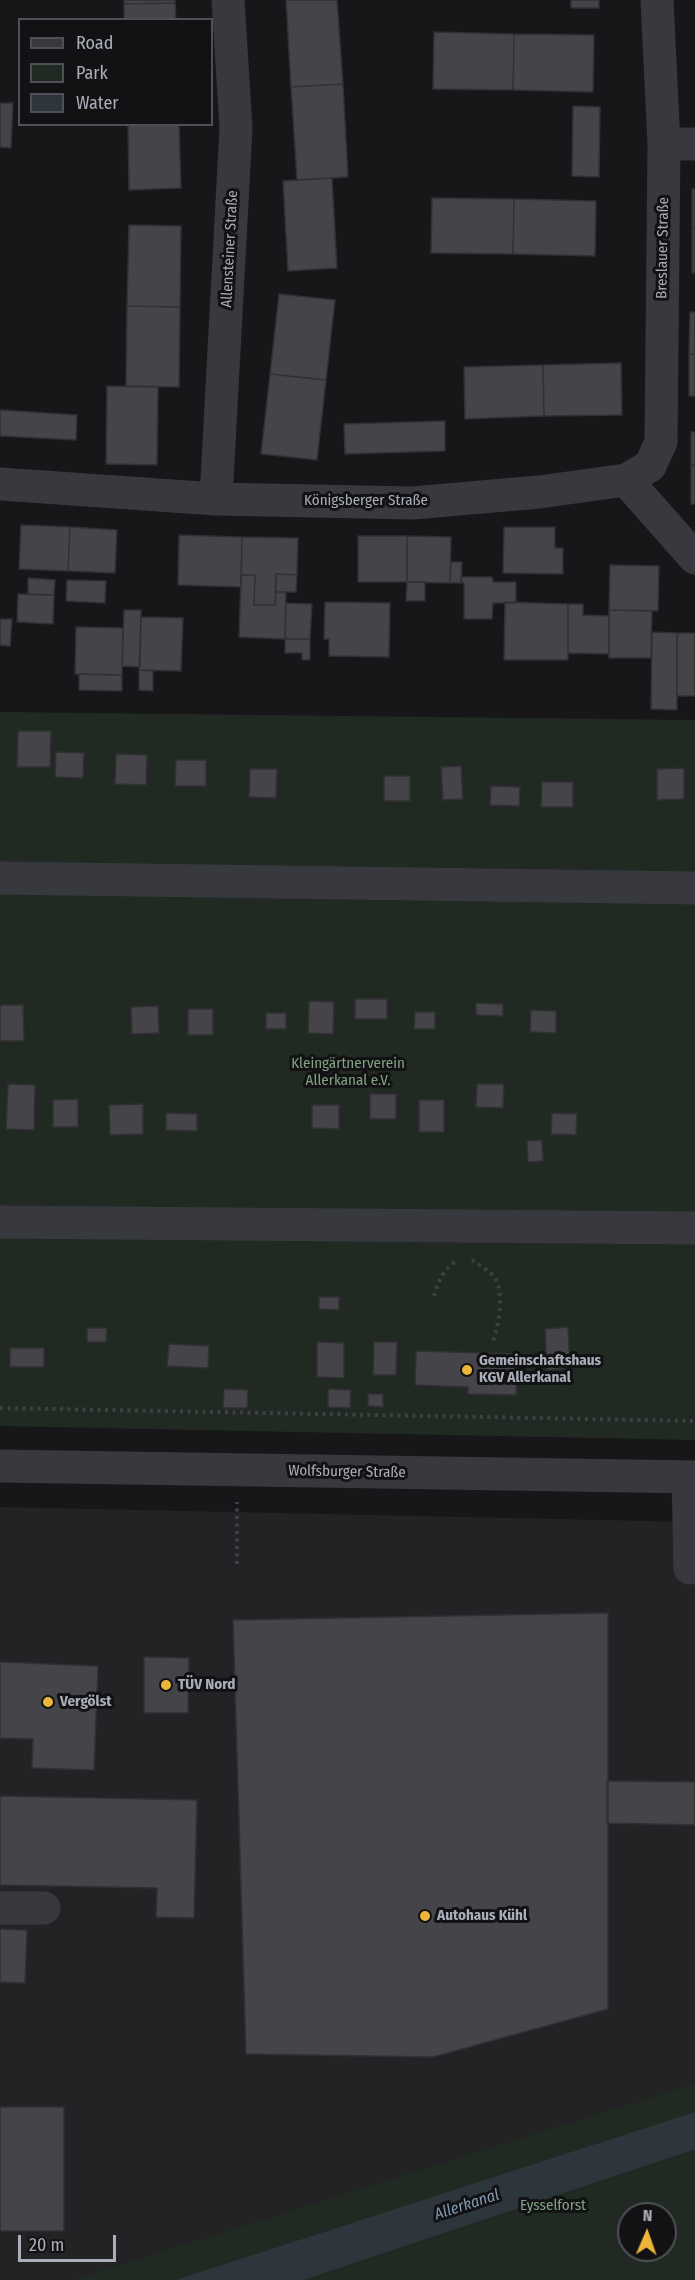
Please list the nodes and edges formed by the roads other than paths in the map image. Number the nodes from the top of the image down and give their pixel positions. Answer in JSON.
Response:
{"nodes":[{"id":1,"x":228,"y":0,"type":"edge"},
{"id":2,"x":657,"y":0,"type":"edge"},
{"id":3,"x":680,"y":144,"type":"edge"},
{"id":4,"x":626,"y":480,"type":"junction"},
{"id":5,"x":0,"y":484,"type":"edge"},
{"id":6,"x":216,"y":499,"type":"junction"},
{"id":7,"x":695,"y":558,"type":"edge"},
{"id":8,"x":0,"y":878,"type":"edge"},
{"id":9,"x":695,"y":888,"type":"edge"},
{"id":10,"x":0,"y":1222,"type":"edge"},
{"id":11,"x":695,"y":1228,"type":"edge"},
{"id":12,"x":0,"y":1466,"type":"edge"},
{"id":13,"x":692,"y":1477,"type":"edge"},
{"id":14,"x":690,"y":1568,"type":"dead end"},
{"id":15,"x":0,"y":1908,"type":"edge"},
{"id":16,"x":44,"y":1908,"type":"dead end"}],
"edges":[{"from":1,"to":6,"type":"street","name":"Allensteiner Straße"},
{"from":2,"to":3,"type":"street","name":"Breslauer Straße"},
{"from":3,"to":4,"type":"street","name":"Breslauer Straße"},
{"from":4,"to":6,"type":"street","name":"Königsberger Straße"},
{"from":4,"to":7,"type":"street"},
{"from":5,"to":6,"type":"street","name":"Königsberger Straße"},
{"from":8,"to":9,"type":"street"},
{"from":10,"to":11,"type":"street"},
{"from":12,"to":13,"type":"street","name":"Wolfsburger Straße"},
{"from":13,"to":14,"type":"street"},
{"from":15,"to":16,"type":"street"}]}
